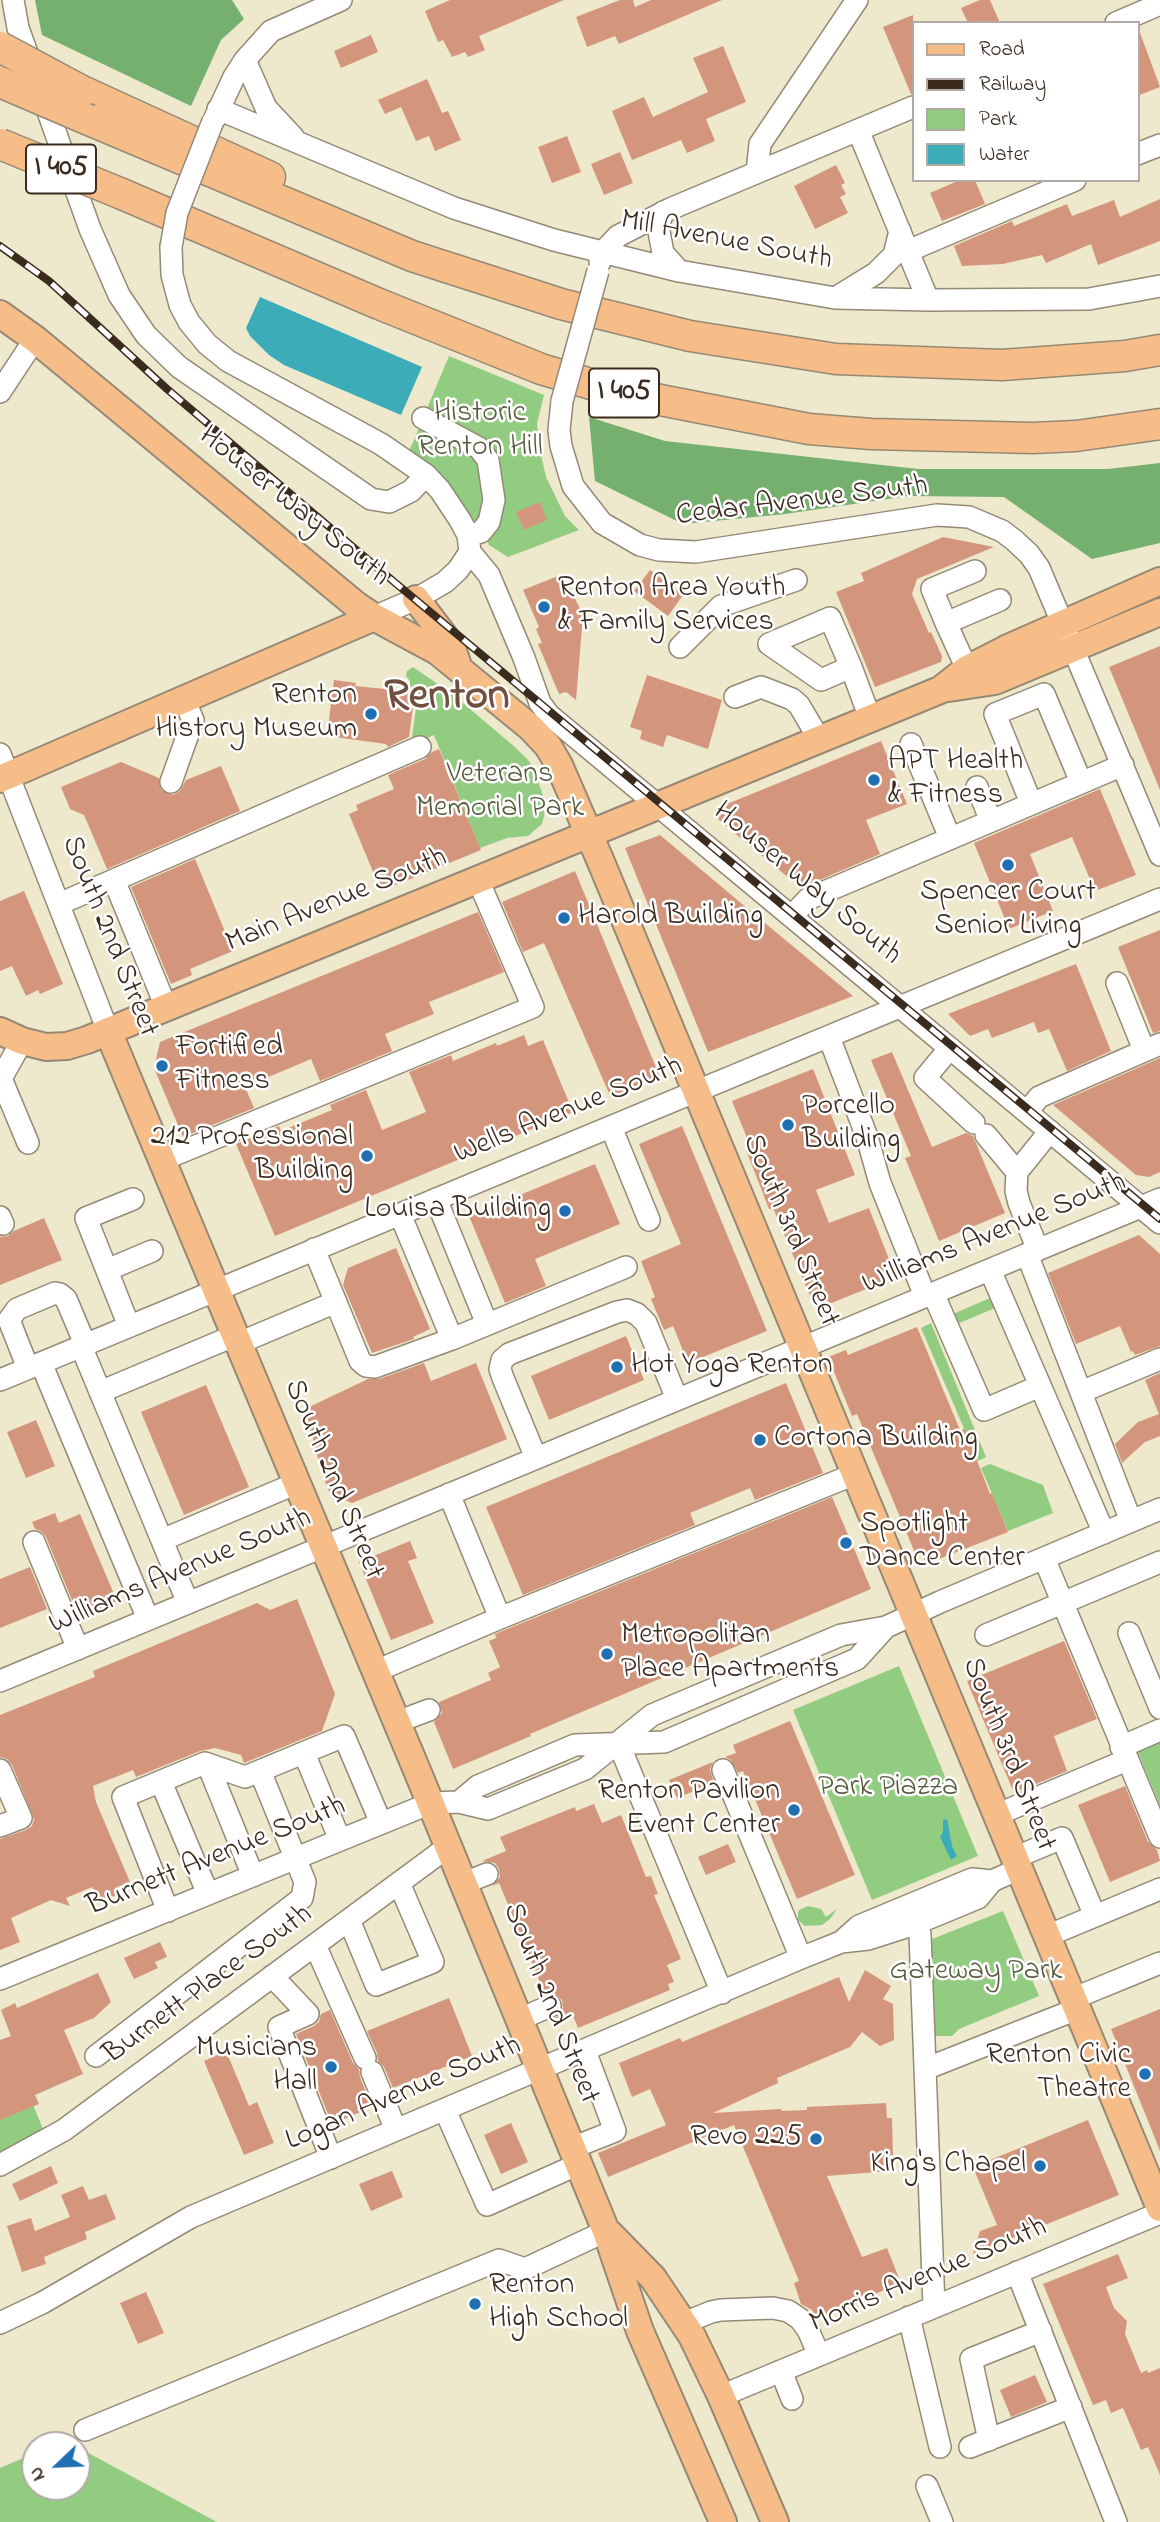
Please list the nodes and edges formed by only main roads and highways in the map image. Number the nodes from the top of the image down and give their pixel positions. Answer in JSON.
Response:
{"nodes":[{"id":1,"x":0,"y":47,"type":"edge"},
{"id":2,"x":0,"y":82,"type":"edge"},
{"id":3,"x":0,"y":144,"type":"edge"},
{"id":4,"x":488,"y":282,"type":"junction"},
{"id":5,"x":0,"y":314,"type":"edge"},
{"id":6,"x":1160,"y":350,"type":"edge"},
{"id":7,"x":1160,"y":424,"type":"edge"},
{"id":8,"x":1160,"y":581,"type":"edge"},
{"id":9,"x":416,"y":599,"type":"road end"},
{"id":10,"x":1160,"y":612,"type":"edge"},
{"id":11,"x":374,"y":617,"type":"junction"},
{"id":12,"x":1069,"y":636,"type":"junction"},
{"id":13,"x":458,"y":668,"type":"junction"},
{"id":14,"x":940,"y":690,"type":"junction"},
{"id":15,"x":548,"y":746,"type":"joint"},
{"id":16,"x":3,"y":770,"type":"edge"},
{"id":17,"x":589,"y":834,"type":"junction"},
{"id":18,"x":108,"y":1031,"type":"junction"},
{"id":19,"x":11,"y":1036,"type":"edge"},
{"id":20,"x":1160,"y":2211,"type":"edge"},
{"id":21,"x":606,"y":2231,"type":"junction"},
{"id":22,"x":723,"y":2522,"type":"edge"},
{"id":23,"x":775,"y":2522,"type":"edge"}],
"edges":[{"from":1,"to":4,"type":"highway","bridge":true},
{"from":2,"to":4,"type":"highway","number":"I 405","bridge":true},
{"from":3,"to":7,"type":"highway","number":"I 405","bridge":true},
{"from":4,"to":6,"type":"highway","number":"I 405"},
{"from":5,"to":11,"type":"main road","name":"Houser Way South"},
{"from":8,"to":12,"type":"main road","name":"Main Avenue South"},
{"from":9,"to":13,"type":"main road"},
{"from":10,"to":12,"type":"main road","name":"Main Avenue South"},
{"from":11,"to":13,"type":"main road","name":"Houser Way South"},
{"from":11,"to":16,"type":"main road"},
{"from":12,"to":14,"type":"main road","name":"Main Avenue South"},
{"from":12,"to":14,"type":"main road","name":"Main Avenue South"},
{"from":13,"to":15,"type":"main road","name":"Houser Way South"},
{"from":14,"to":17,"type":"main road","name":"Main Avenue South"},
{"from":15,"to":17,"type":"main road","name":"South 3rd Street"},
{"from":17,"to":18,"type":"main road","name":"Main Avenue South"},
{"from":17,"to":20,"type":"main road","name":"South 3rd Street"},
{"from":18,"to":19,"type":"main road","name":"Main Avenue South"},
{"from":18,"to":21,"type":"main road","name":"South 2nd Street"},
{"from":21,"to":22,"type":"main road","name":"South 2nd Street"},
{"from":21,"to":23,"type":"main road","name":"South 2nd Street"}]}
